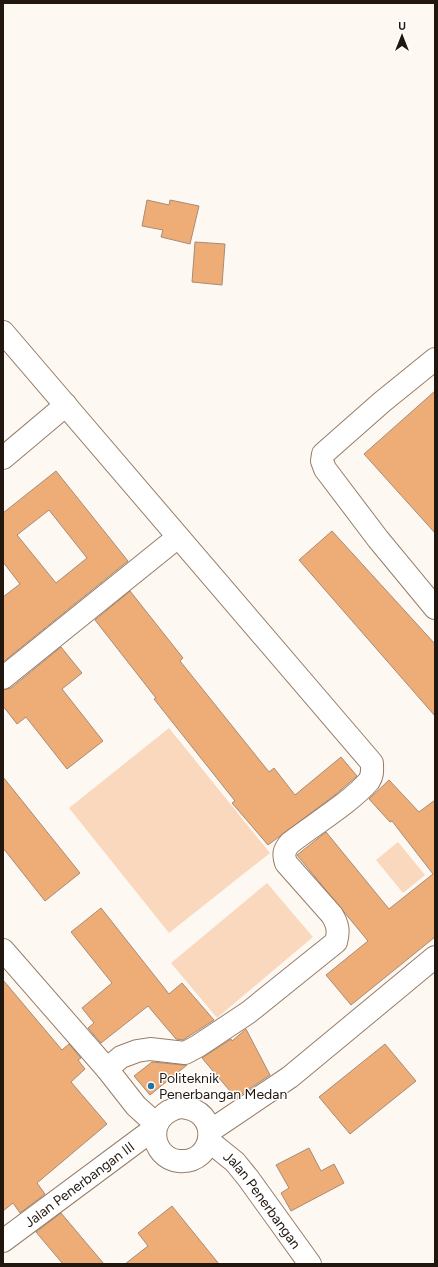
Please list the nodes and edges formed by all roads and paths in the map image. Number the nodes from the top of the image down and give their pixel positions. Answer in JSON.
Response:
{"nodes":[{"id":1,"x":3,"y":332,"type":"edge"},
{"id":2,"x":435,"y":359,"type":"edge"},
{"id":3,"x":66,"y":405,"type":"junction"},
{"id":4,"x":3,"y":458,"type":"edge"},
{"id":5,"x":178,"y":537,"type":"junction"},
{"id":6,"x":435,"y":608,"type":"edge"},
{"id":7,"x":3,"y":678,"type":"edge"},
{"id":8,"x":5,"y":957,"type":"edge"},
{"id":9,"x":435,"y":957,"type":"edge"},
{"id":10,"x":107,"y":1069,"type":"junction"},
{"id":11,"x":156,"y":1126,"type":"junction"},
{"id":12,"x":209,"y":1136,"type":"junction"},
{"id":13,"x":3,"y":1241,"type":"edge"},
{"id":14,"x":310,"y":1264,"type":"edge"}],
"edges":[{"from":1,"to":3,"type":"street"},
{"from":2,"to":6,"type":"street"},
{"from":3,"to":4,"type":"street"},
{"from":3,"to":5,"type":"street"},
{"from":5,"to":7,"type":"street"},
{"from":5,"to":10,"type":"street"},
{"from":8,"to":10,"type":"street"},
{"from":9,"to":12,"type":"street"},
{"from":10,"to":11,"type":"street"},
{"from":11,"to":12,"type":"street"},
{"from":11,"to":12,"type":"street"},
{"from":11,"to":13,"type":"street","name":"Jalan Penerbangan III"},
{"from":12,"to":14,"type":"street","name":"Jalan Penerbangan"}]}
